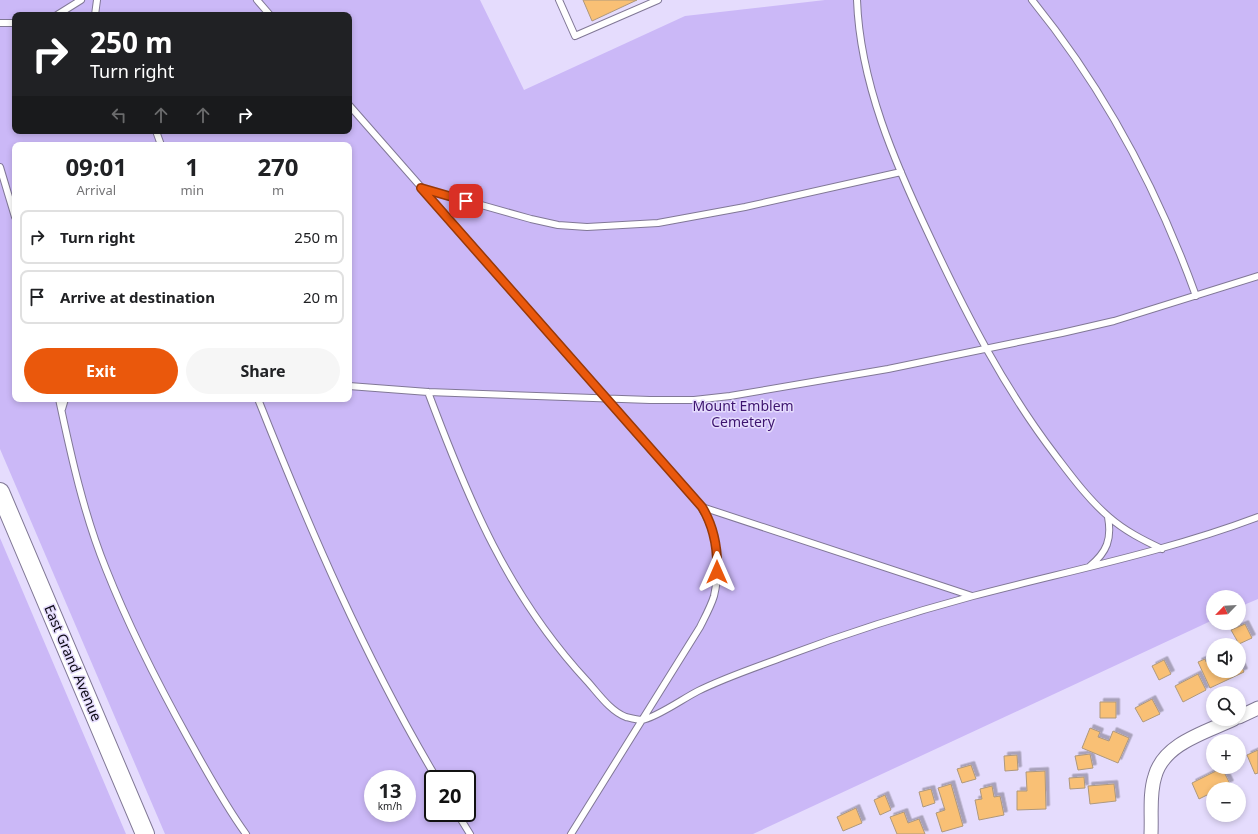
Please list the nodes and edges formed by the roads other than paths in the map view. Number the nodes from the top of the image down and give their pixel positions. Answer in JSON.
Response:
{"nodes":[{"id":1,"x":81,"y":0,"type":"edge"},
{"id":2,"x":97,"y":0,"type":"edge"},
{"id":3,"x":257,"y":0,"type":"edge"},
{"id":4,"x":559,"y":0,"type":"edge"},
{"id":5,"x":658,"y":0,"type":"edge"},
{"id":6,"x":857,"y":0,"type":"edge"},
{"id":7,"x":1032,"y":0,"type":"edge"},
{"id":8,"x":62,"y":12,"type":"edge"},
{"id":9,"x":95,"y":12,"type":"edge"},
{"id":10,"x":267,"y":12,"type":"edge"},
{"id":11,"x":0,"y":23,"type":"edge"},
{"id":12,"x":12,"y":23,"type":"edge"},
{"id":13,"x":352,"y":108,"type":"edge"},
{"id":14,"x":0,"y":167,"type":"edge"},
{"id":15,"x":901,"y":172,"type":"junction"},
{"id":16,"x":421,"y":188,"type":"junction"},
{"id":17,"x":12,"y":207,"type":"edge"},
{"id":18,"x":1258,"y":276,"type":"edge"},
{"id":19,"x":1196,"y":296,"type":"junction"},
{"id":20,"x":985,"y":349,"type":"junction"},
{"id":21,"x":352,"y":386,"type":"edge"},
{"id":22,"x":428,"y":392,"type":"junction"},
{"id":23,"x":608,"y":399,"type":"junction"},
{"id":24,"x":60,"y":402,"type":"edge"},
{"id":25,"x":64,"y":402,"type":"edge"},
{"id":26,"x":259,"y":402,"type":"edge"},
{"id":27,"x":62,"y":411,"type":"junction"},
{"id":28,"x":0,"y":492,"type":"edge"},
{"id":29,"x":702,"y":507,"type":"junction"},
{"id":30,"x":1108,"y":517,"type":"junction"},
{"id":31,"x":1258,"y":517,"type":"edge"},
{"id":32,"x":1162,"y":549,"type":"junction"},
{"id":33,"x":1089,"y":567,"type":"junction"},
{"id":34,"x":972,"y":596,"type":"junction"},
{"id":35,"x":1258,"y":708,"type":"edge"},
{"id":36,"x":1246,"y":714,"type":"edge"},
{"id":37,"x":642,"y":720,"type":"junction"},
{"id":38,"x":1219,"y":726,"type":"edge"},
{"id":39,"x":432,"y":770,"type":"edge"},
{"id":40,"x":463,"y":822,"type":"edge"},
{"id":41,"x":146,"y":834,"type":"edge"},
{"id":42,"x":246,"y":834,"type":"edge"},
{"id":43,"x":470,"y":834,"type":"edge"},
{"id":44,"x":571,"y":834,"type":"edge"},
{"id":45,"x":1151,"y":834,"type":"edge"}],
"edges":[{"from":1,"to":8,"type":"lane"},
{"from":2,"to":9,"type":"lane"},
{"from":3,"to":10,"type":"lane"},
{"from":4,"to":5,"type":"lane"},
{"from":6,"to":15,"type":"lane"},
{"from":7,"to":19,"type":"lane"},
{"from":11,"to":12,"type":"lane"},
{"from":13,"to":16,"type":"lane"},
{"from":14,"to":17,"type":"lane"},
{"from":15,"to":16,"type":"lane"},
{"from":15,"to":20,"type":"lane"},
{"from":16,"to":23,"type":"lane"},
{"from":18,"to":19,"type":"lane"},
{"from":19,"to":20,"type":"lane"},
{"from":20,"to":23,"type":"lane"},
{"from":20,"to":30,"type":"lane"},
{"from":21,"to":22,"type":"lane"},
{"from":22,"to":23,"type":"lane"},
{"from":22,"to":37,"type":"lane"},
{"from":23,"to":29,"type":"lane"},
{"from":24,"to":27,"type":"lane"},
{"from":25,"to":27,"type":"lane"},
{"from":26,"to":39,"type":"lane"},
{"from":27,"to":42,"type":"lane"},
{"from":28,"to":41,"type":"main road","name":"East Grand Avenue"},
{"from":29,"to":34,"type":"lane"},
{"from":29,"to":37,"type":"lane"},
{"from":30,"to":32,"type":"lane"},
{"from":30,"to":33,"type":"lane"},
{"from":31,"to":32,"type":"lane"},
{"from":32,"to":33,"type":"lane"},
{"from":33,"to":34,"type":"lane"},
{"from":34,"to":37,"type":"lane"},
{"from":35,"to":36,"type":"street"},
{"from":37,"to":44,"type":"lane"},
{"from":38,"to":45,"type":"street"},
{"from":40,"to":43,"type":"lane"}]}
